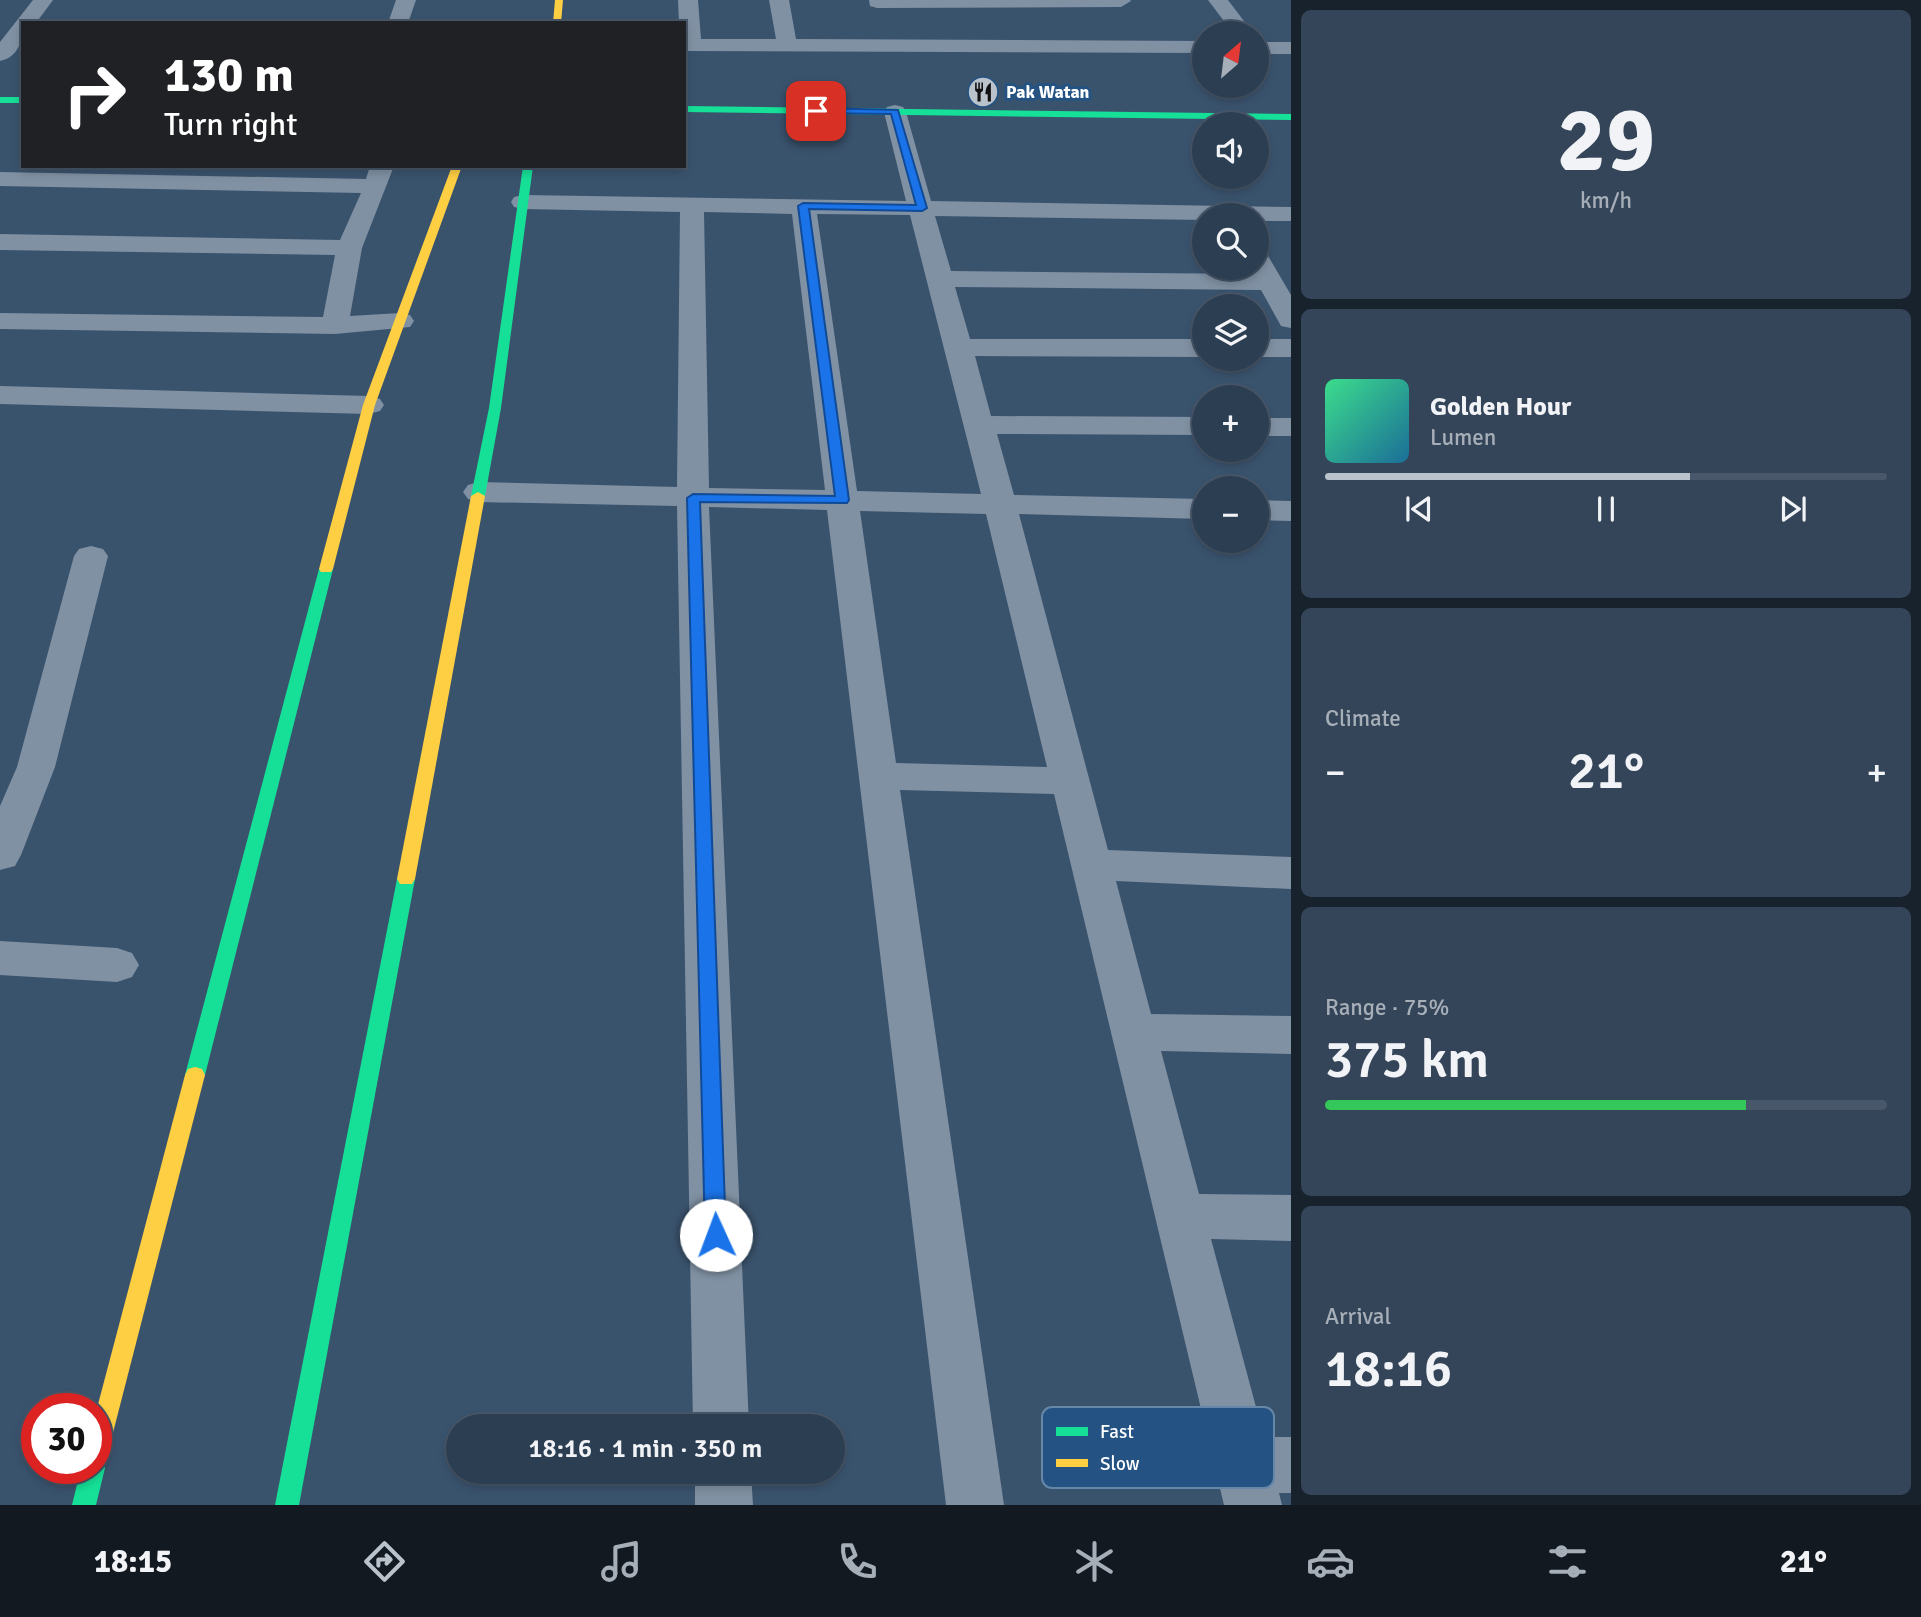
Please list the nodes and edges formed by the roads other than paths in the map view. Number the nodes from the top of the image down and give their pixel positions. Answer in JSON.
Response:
{"nodes":[{"id":1,"x":43,"y":0,"type":"edge"},
{"id":2,"x":406,"y":0,"type":"edge"},
{"id":3,"x":559,"y":0,"type":"edge"},
{"id":4,"x":688,"y":0,"type":"edge"},
{"id":5,"x":779,"y":0,"type":"edge"},
{"id":6,"x":1217,"y":0,"type":"edge"},
{"id":7,"x":877,"y":1,"type":"edge"},
{"id":8,"x":1126,"y":9,"type":"edge"},
{"id":9,"x":27,"y":21,"type":"edge"},
{"id":10,"x":399,"y":21,"type":"edge"},
{"id":11,"x":557,"y":21,"type":"edge"},
{"id":12,"x":1234,"y":21,"type":"edge"},
{"id":13,"x":687,"y":45,"type":"edge"},
{"id":14,"x":786,"y":46,"type":"junction"},
{"id":15,"x":889,"y":46,"type":"junction"},
{"id":16,"x":1150,"y":47,"type":"junction"},
{"id":17,"x":1192,"y":47,"type":"edge"},
{"id":18,"x":1269,"y":48,"type":"edge"},
{"id":19,"x":1291,"y":48,"type":"edge"},
{"id":20,"x":0,"y":100,"type":"edge"},
{"id":21,"x":21,"y":100,"type":"edge"},
{"id":22,"x":686,"y":109,"type":"edge"},
{"id":23,"x":0,"y":111,"type":"edge"},
{"id":24,"x":21,"y":111,"type":"edge"},
{"id":25,"x":895,"y":112,"type":"junction"},
{"id":26,"x":1291,"y":117,"type":"edge"},
{"id":27,"x":456,"y":168,"type":"edge"},
{"id":28,"x":528,"y":168,"type":"edge"},
{"id":29,"x":379,"y":176,"type":"edge"},
{"id":30,"x":0,"y":180,"type":"edge"},
{"id":31,"x":523,"y":202,"type":"junction"},
{"id":32,"x":692,"y":204,"type":"junction"},
{"id":33,"x":803,"y":206,"type":"junction"},
{"id":34,"x":922,"y":208,"type":"junction"},
{"id":35,"x":1192,"y":213,"type":"edge"},
{"id":36,"x":1269,"y":214,"type":"edge"},
{"id":37,"x":1291,"y":214,"type":"edge"},
{"id":38,"x":0,"y":242,"type":"edge"},
{"id":39,"x":349,"y":248,"type":"junction"},
{"id":40,"x":940,"y":279,"type":"junction"},
{"id":41,"x":1270,"y":282,"type":"joint"},
{"id":42,"x":1291,"y":320,"type":"edge"},
{"id":43,"x":0,"y":321,"type":"edge"},
{"id":44,"x":400,"y":321,"type":"junction"},
{"id":45,"x":335,"y":326,"type":"junction"},
{"id":46,"x":958,"y":346,"type":"junction"},
{"id":47,"x":1192,"y":348,"type":"edge"},
{"id":48,"x":1269,"y":348,"type":"edge"},
{"id":49,"x":1291,"y":348,"type":"edge"},
{"id":50,"x":0,"y":395,"type":"edge"},
{"id":51,"x":369,"y":405,"type":"junction"},
{"id":52,"x":979,"y":425,"type":"junction"},
{"id":53,"x":1192,"y":426,"type":"edge"},
{"id":54,"x":1269,"y":426,"type":"edge"},
{"id":55,"x":1291,"y":427,"type":"edge"},
{"id":56,"x":479,"y":492,"type":"junction"},
{"id":57,"x":693,"y":498,"type":"junction"},
{"id":58,"x":842,"y":500,"type":"junction"},
{"id":59,"x":1000,"y":505,"type":"junction"},
{"id":60,"x":1192,"y":509,"type":"edge"},
{"id":61,"x":1269,"y":510,"type":"edge"},
{"id":62,"x":1291,"y":511,"type":"edge"},
{"id":63,"x":92,"y":556,"type":"dead end"},
{"id":64,"x":878,"y":776,"type":"junction"},
{"id":65,"x":1069,"y":781,"type":"junction"},
{"id":66,"x":0,"y":855,"type":"edge"},
{"id":67,"x":1091,"y":866,"type":"junction"},
{"id":68,"x":1291,"y":873,"type":"edge"},
{"id":69,"x":0,"y":958,"type":"edge"},
{"id":70,"x":117,"y":965,"type":"dead end"},
{"id":71,"x":1133,"y":1032,"type":"junction"},
{"id":72,"x":1291,"y":1035,"type":"edge"},
{"id":73,"x":1180,"y":1216,"type":"junction"},
{"id":74,"x":1291,"y":1218,"type":"edge"},
{"id":75,"x":112,"y":1394,"type":"edge"},
{"id":76,"x":1240,"y":1407,"type":"edge"},
{"id":77,"x":722,"y":1414,"type":"edge"},
{"id":78,"x":89,"y":1484,"type":"edge"},
{"id":79,"x":723,"y":1484,"type":"edge"},
{"id":80,"x":84,"y":1505,"type":"edge"},
{"id":81,"x":288,"y":1505,"type":"edge"},
{"id":82,"x":724,"y":1505,"type":"edge"},
{"id":83,"x":975,"y":1505,"type":"edge"}],
"edges":[{"from":1,"to":9,"type":"street"},
{"from":2,"to":10,"type":"street"},
{"from":3,"to":11,"type":"main road"},
{"from":4,"to":13,"type":"street"},
{"from":5,"to":14,"type":"street"},
{"from":6,"to":12,"type":"street"},
{"from":7,"to":8,"type":"street"},
{"from":7,"to":15,"type":"street"},
{"from":8,"to":16,"type":"street"},
{"from":13,"to":14,"type":"street"},
{"from":14,"to":15,"type":"street"},
{"from":15,"to":16,"type":"street"},
{"from":16,"to":17,"type":"street"},
{"from":18,"to":19,"type":"street"},
{"from":20,"to":21,"type":"main road"},
{"from":22,"to":25,"type":"main road"},
{"from":23,"to":24,"type":"main road"},
{"from":25,"to":26,"type":"main road"},
{"from":25,"to":34,"type":"street"},
{"from":27,"to":44,"type":"main road"},
{"from":28,"to":31,"type":"main road"},
{"from":29,"to":30,"type":"street"},
{"from":29,"to":39,"type":"street"},
{"from":31,"to":32,"type":"street"},
{"from":31,"to":56,"type":"main road"},
{"from":32,"to":33,"type":"street"},
{"from":32,"to":57,"type":"street"},
{"from":33,"to":34,"type":"street"},
{"from":33,"to":58,"type":"street"},
{"from":34,"to":35,"type":"street"},
{"from":34,"to":40,"type":"street"},
{"from":36,"to":37,"type":"street"},
{"from":38,"to":39,"type":"street"},
{"from":39,"to":45,"type":"street"},
{"from":40,"to":41,"type":"street"},
{"from":40,"to":46,"type":"street"},
{"from":41,"to":42,"type":"street"},
{"from":43,"to":45,"type":"street"},
{"from":44,"to":45,"type":"street"},
{"from":44,"to":51,"type":"main road"},
{"from":46,"to":47,"type":"street"},
{"from":46,"to":52,"type":"street"},
{"from":48,"to":49,"type":"street"},
{"from":50,"to":51,"type":"street"},
{"from":51,"to":75,"type":"main road"},
{"from":52,"to":53,"type":"street"},
{"from":52,"to":59,"type":"street"},
{"from":54,"to":55,"type":"street"},
{"from":56,"to":57,"type":"street"},
{"from":56,"to":81,"type":"main road"},
{"from":57,"to":58,"type":"street"},
{"from":57,"to":77,"type":"street"},
{"from":58,"to":59,"type":"street"},
{"from":58,"to":64,"type":"street"},
{"from":59,"to":60,"type":"street"},
{"from":59,"to":65,"type":"street"},
{"from":61,"to":62,"type":"street"},
{"from":63,"to":66,"type":"street"},
{"from":64,"to":65,"type":"street"},
{"from":64,"to":83,"type":"street"},
{"from":65,"to":67,"type":"street"},
{"from":67,"to":68,"type":"street"},
{"from":67,"to":71,"type":"street"},
{"from":69,"to":70,"type":"street"},
{"from":71,"to":72,"type":"street"},
{"from":71,"to":73,"type":"street"},
{"from":73,"to":74,"type":"street"},
{"from":73,"to":76,"type":"street"},
{"from":78,"to":80,"type":"main road"},
{"from":79,"to":82,"type":"street"}]}
